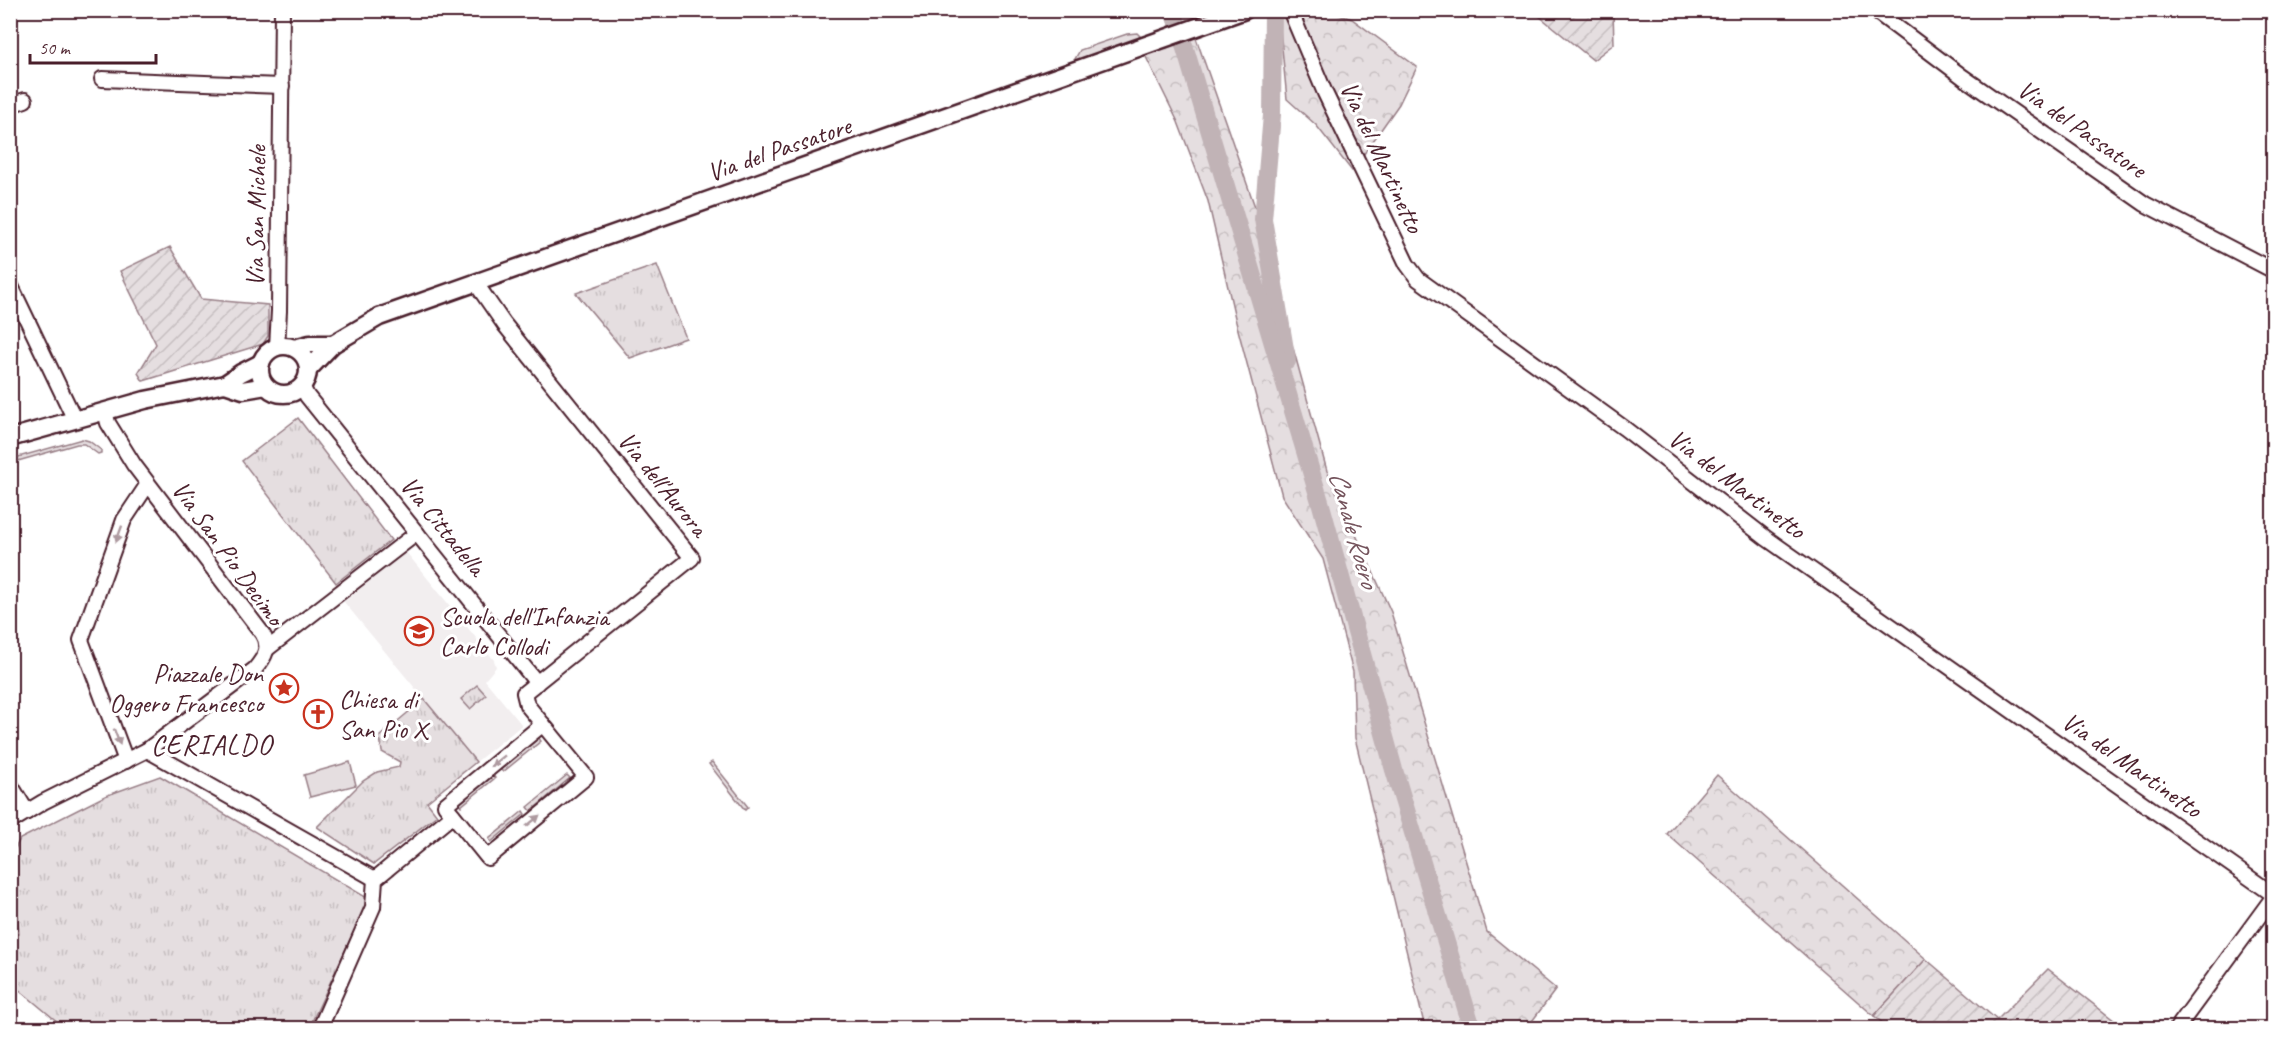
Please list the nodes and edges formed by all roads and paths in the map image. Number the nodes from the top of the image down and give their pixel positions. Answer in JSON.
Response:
{"nodes":[{"id":1,"x":282,"y":10,"type":"edge"},
{"id":2,"x":1245,"y":10,"type":"edge"},
{"id":3,"x":1290,"y":10,"type":"edge"},
{"id":4,"x":1874,"y":10,"type":"edge"},
{"id":5,"x":102,"y":79,"type":"dead end"},
{"id":6,"x":282,"y":86,"type":"junction"},
{"id":7,"x":25,"y":100,"type":"dead end"},
{"id":8,"x":10,"y":105,"type":"edge"},
{"id":9,"x":2274,"y":271,"type":"edge"},
{"id":10,"x":475,"y":282,"type":"junction"},
{"id":11,"x":10,"y":284,"type":"edge"},
{"id":12,"x":333,"y":344,"type":"junction"},
{"id":13,"x":277,"y":347,"type":"junction"},
{"id":14,"x":294,"y":348,"type":"junction"},
{"id":15,"x":261,"y":363,"type":"junction"},
{"id":16,"x":305,"y":378,"type":"junction"},
{"id":17,"x":225,"y":384,"type":"junction"},
{"id":18,"x":266,"y":386,"type":"junction"},
{"id":19,"x":105,"y":411,"type":"junction"},
{"id":20,"x":75,"y":420,"type":"junction"},
{"id":21,"x":10,"y":438,"type":"edge"},
{"id":22,"x":148,"y":484,"type":"junction"},
{"id":23,"x":417,"y":532,"type":"junction"},
{"id":24,"x":267,"y":649,"type":"junction"},
{"id":25,"x":537,"y":683,"type":"junction"},
{"id":26,"x":543,"y":724,"type":"junction"},
{"id":27,"x":147,"y":750,"type":"junction"},
{"id":28,"x":126,"y":761,"type":"junction"},
{"id":29,"x":10,"y":784,"type":"edge"},
{"id":30,"x":27,"y":812,"type":"junction"},
{"id":31,"x":453,"y":815,"type":"junction"},
{"id":32,"x":10,"y":822,"type":"edge"},
{"id":33,"x":375,"y":879,"type":"junction"},
{"id":34,"x":2274,"y":895,"type":"edge"},
{"id":35,"x":320,"y":1029,"type":"edge"},
{"id":36,"x":2177,"y":1029,"type":"edge"}],
"edges":[{"from":1,"to":6,"type":"street","name":"Via San Michele"},
{"from":2,"to":10,"type":"street","name":"Via del Passatore"},
{"from":3,"to":34,"type":"street","name":"Via del Martinetto"},
{"from":4,"to":9,"type":"street","name":"Via del Passatore"},
{"from":5,"to":6,"type":"street"},
{"from":6,"to":13,"type":"street","name":"Via San Michele"},
{"from":7,"to":8,"type":"street"},
{"from":10,"to":12,"type":"street","name":"Via del Passatore"},
{"from":10,"to":25,"type":"street","name":"Via dell'Aurora"},
{"from":11,"to":20,"type":"street"},
{"from":12,"to":14,"type":"street","name":"Via del Passatore"},
{"from":12,"to":16,"type":"street","name":"Via del Passatore"},
{"from":13,"to":14,"type":"street"},
{"from":13,"to":15,"type":"street"},
{"from":14,"to":16,"type":"street"},
{"from":15,"to":17,"type":"street"},
{"from":15,"to":18,"type":"street"},
{"from":16,"to":18,"type":"street"},
{"from":16,"to":23,"type":"street","name":"Via Cittadella"},
{"from":17,"to":18,"type":"street"},
{"from":17,"to":19,"type":"street"},
{"from":19,"to":20,"type":"street"},
{"from":19,"to":22,"type":"street","name":"Via San Pio Decimo"},
{"from":20,"to":21,"type":"street"},
{"from":22,"to":24,"type":"street","name":"Via San Pio Decimo"},
{"from":22,"to":28,"type":"street","name":"Via San Pio Decimo","one_way":true},
{"from":23,"to":24,"type":"street"},
{"from":23,"to":25,"type":"street","name":"Via Cittadella"},
{"from":24,"to":27,"type":"street","name":"Via San Pio Decimo"},
{"from":25,"to":26,"type":"street"},
{"from":26,"to":31,"type":"street","one_way":true},
{"from":31,"to":26,"type":"street","one_way":true},
{"from":27,"to":28,"type":"street","name":"Via San Pio Decimo"},
{"from":27,"to":33,"type":"street"},
{"from":28,"to":30,"type":"street","name":"Via San Pio Decimo"},
{"from":29,"to":30,"type":"street"},
{"from":30,"to":32,"type":"street","name":"Via San Pio Decimo"},
{"from":31,"to":33,"type":"street"},
{"from":33,"to":35,"type":"street"},
{"from":34,"to":36,"type":"street","name":"Via del Martinetto"}]}
